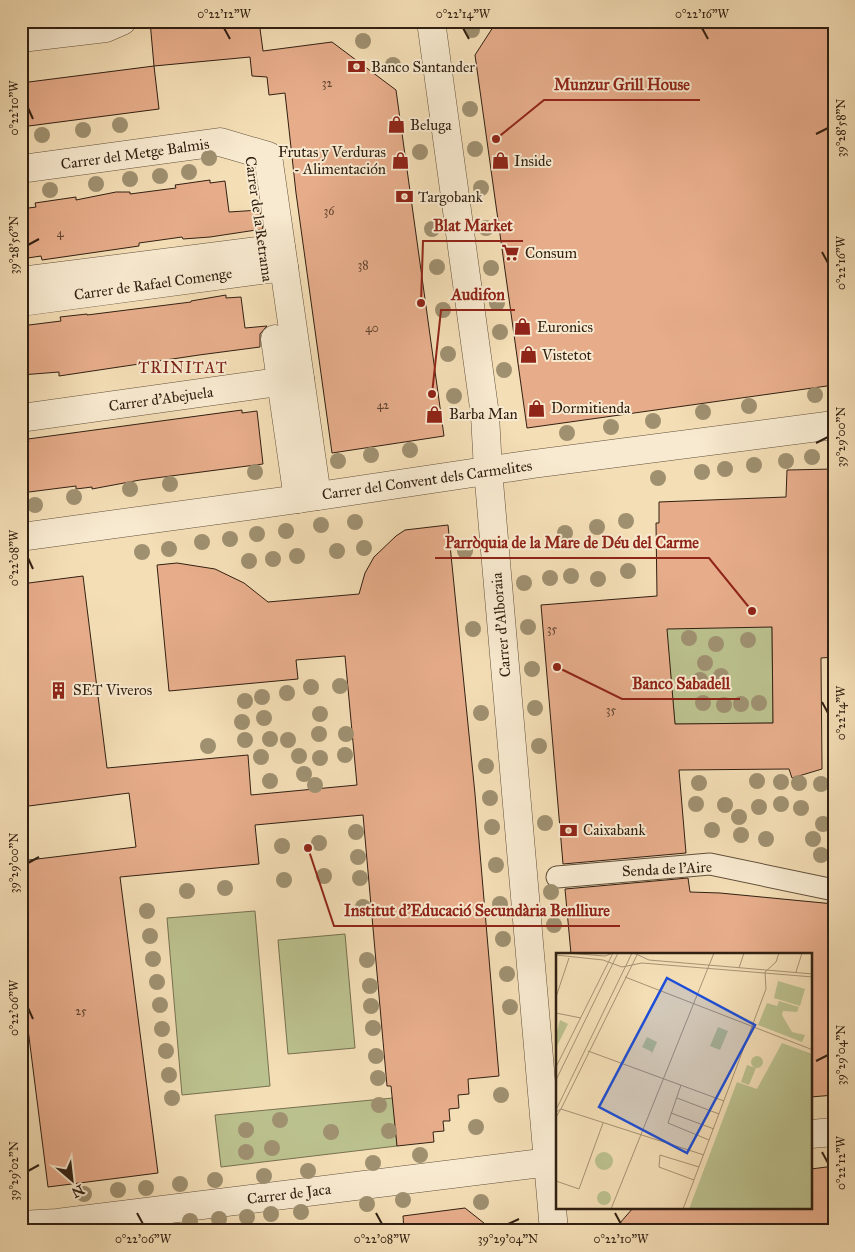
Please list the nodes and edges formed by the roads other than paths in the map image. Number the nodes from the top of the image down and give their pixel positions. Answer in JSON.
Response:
{"nodes":[{"id":1,"x":122,"y":21,"type":"edge"},
{"id":2,"x":431,"y":21,"type":"edge"},
{"id":3,"x":21,"y":38,"type":"edge"},
{"id":4,"x":248,"y":150,"type":"joint"},
{"id":5,"x":21,"y":169,"type":"edge"},
{"id":6,"x":273,"y":258,"type":"junction"},
{"id":7,"x":21,"y":281,"type":"edge"},
{"id":8,"x":21,"y":302,"type":"edge"},
{"id":9,"x":290,"y":372,"type":"junction"},
{"id":10,"x":21,"y":401,"type":"edge"},
{"id":11,"x":21,"y":418,"type":"edge"},
{"id":12,"x":834,"y":424,"type":"edge"},
{"id":13,"x":488,"y":470,"type":"junction"},
{"id":14,"x":308,"y":498,"type":"junction"},
{"id":15,"x":21,"y":537,"type":"edge"},
{"id":16,"x":558,"y":877,"type":"dead end"},
{"id":17,"x":834,"y":890,"type":"edge"},
{"id":18,"x":834,"y":1132,"type":"edge"},
{"id":19,"x":812,"y":1134,"type":"edge"},
{"id":20,"x":552,"y":1162,"type":"edge"},
{"id":21,"x":21,"y":1225,"type":"edge"},
{"id":22,"x":554,"y":1231,"type":"edge"}],
"edges":[{"from":1,"to":3,"type":"street"},
{"from":2,"to":13,"type":"street","name":"Carrer d'Alboraia"},
{"from":4,"to":5,"type":"street","name":"Carrer del Metge Balmis"},
{"from":4,"to":6,"type":"street","name":"Carrer de la Retrama"},
{"from":6,"to":7,"type":"street","name":"Carrer de Rafael Comenge"},
{"from":6,"to":8,"type":"street","name":"Carrer de Rafael Comenge"},
{"from":6,"to":9,"type":"street","name":"Carrer de la Retrama"},
{"from":9,"to":10,"type":"street","name":"Carrer d'Abejuela"},
{"from":9,"to":11,"type":"street","name":"Carrer d'Abejuela"},
{"from":9,"to":14,"type":"street","name":"Carrer de la Retrama"},
{"from":12,"to":13,"type":"street","name":"Carrer del Convent dels Carmelites"},
{"from":13,"to":14,"type":"street","name":"Carrer del Convent dels Carmelites"},
{"from":13,"to":20,"type":"street","name":"Carrer d'Alboraia"},
{"from":14,"to":15,"type":"street","name":"Carrer del Convent dels Carmelites"},
{"from":16,"to":17,"type":"street","name":"Senda de l'Aire"},
{"from":18,"to":19,"type":"street"},
{"from":20,"to":21,"type":"street","name":"Carrer de Jaca"},
{"from":20,"to":22,"type":"street","name":"Carrer d'Alboraia"}]}
